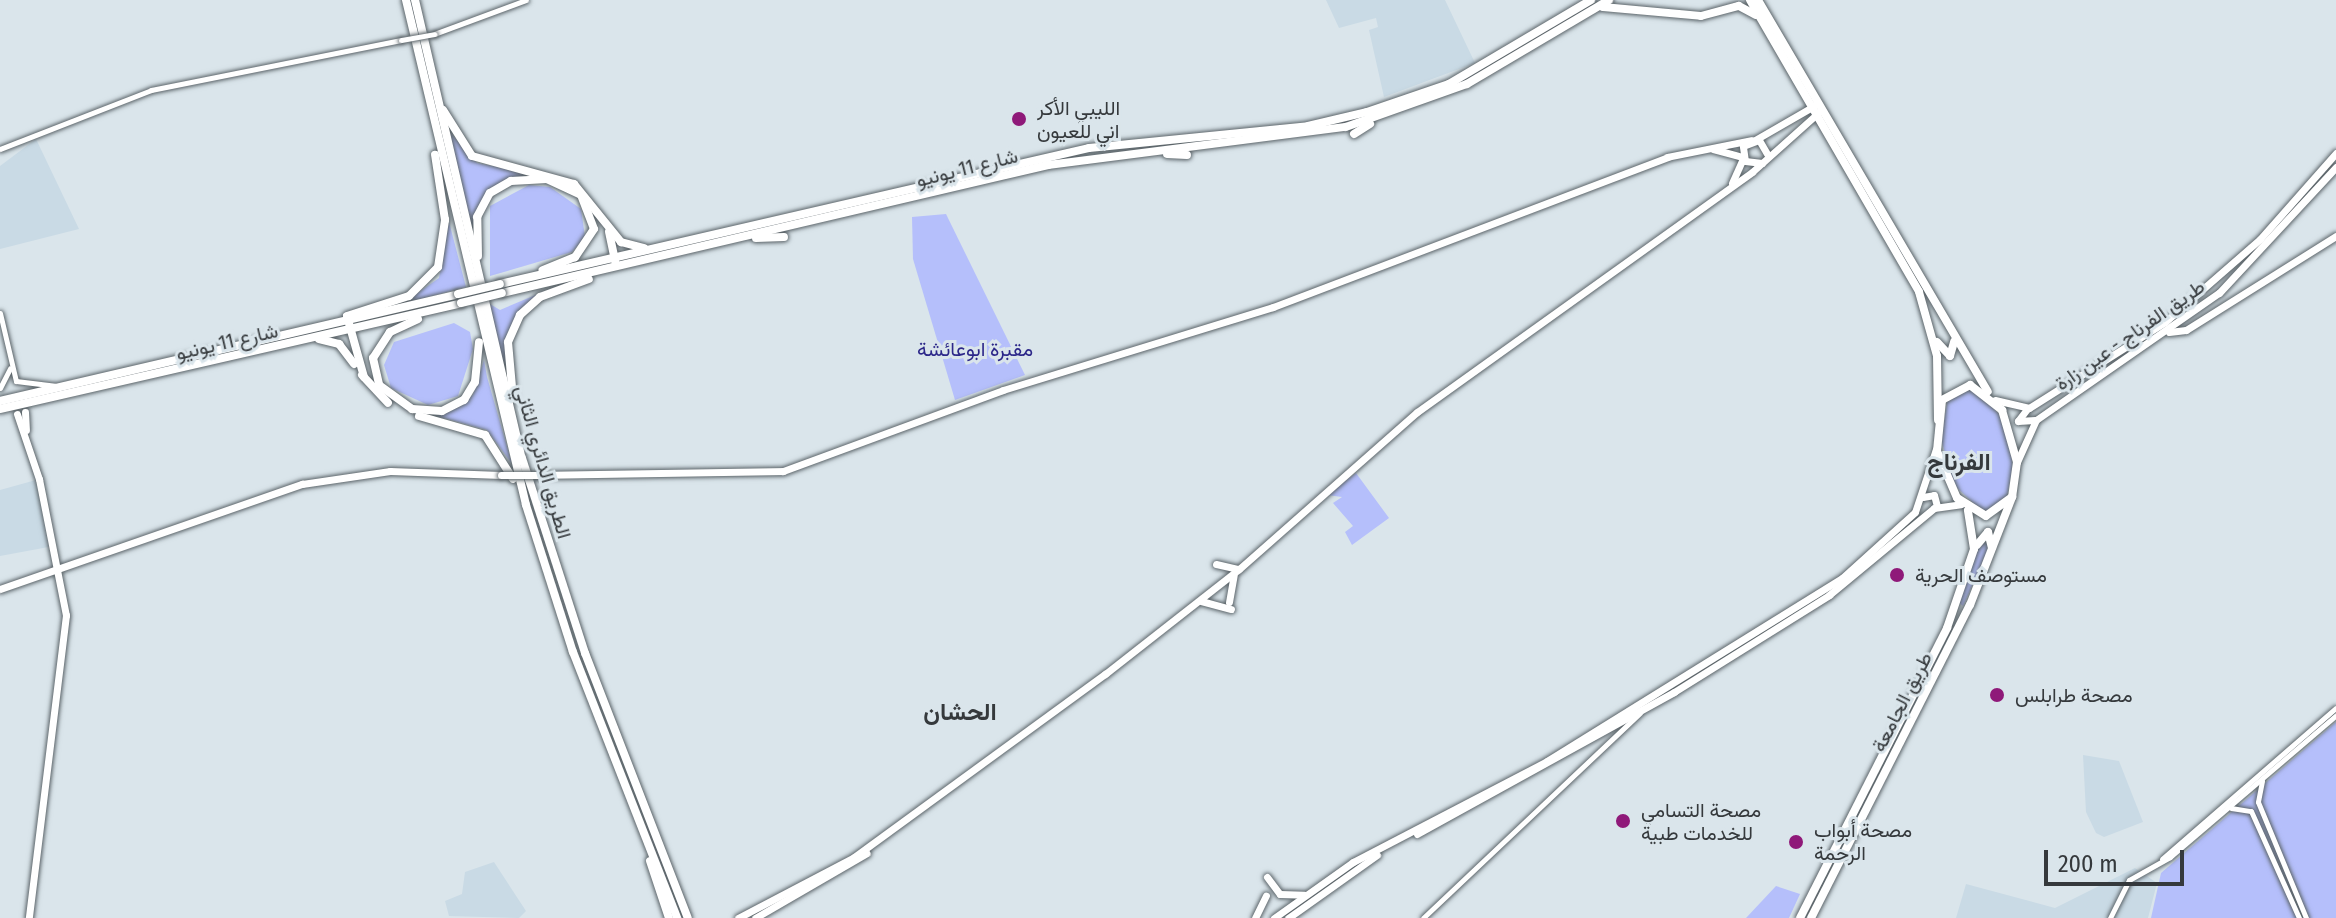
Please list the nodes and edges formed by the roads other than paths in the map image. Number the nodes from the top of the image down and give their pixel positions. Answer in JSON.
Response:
{"nodes":[{"id":1,"x":406,"y":0,"type":"edge"},
{"id":2,"x":415,"y":0,"type":"edge"},
{"id":3,"x":526,"y":0,"type":"edge"},
{"id":4,"x":1609,"y":0,"type":"edge"},
{"id":5,"x":1750,"y":0,"type":"edge"},
{"id":6,"x":1758,"y":0,"type":"edge"},
{"id":7,"x":1583,"y":6,"type":"edge"},
{"id":8,"x":1591,"y":10,"type":"junction"},
{"id":9,"x":1762,"y":21,"type":"junction"},
{"id":10,"x":424,"y":45,"type":"junction"},
{"id":11,"x":425,"y":83,"type":"junction"},
{"id":12,"x":1818,"y":108,"type":"junction"},
{"id":13,"x":1384,"y":116,"type":"junction"},
{"id":14,"x":1354,"y":134,"type":"dead end"},
{"id":15,"x":1217,"y":140,"type":"junction"},
{"id":16,"x":1753,"y":140,"type":"junction"},
{"id":17,"x":0,"y":149,"type":"edge"},
{"id":18,"x":1151,"y":151,"type":"junction"},
{"id":19,"x":1691,"y":151,"type":"junction"},
{"id":20,"x":2336,"y":153,"type":"edge"},
{"id":21,"x":1767,"y":154,"type":"junction"},
{"id":22,"x":1187,"y":155,"type":"dead end"},
{"id":23,"x":1742,"y":158,"type":"junction"},
{"id":24,"x":1762,"y":163,"type":"junction"},
{"id":25,"x":2336,"y":167,"type":"edge"},
{"id":26,"x":1725,"y":190,"type":"junction"},
{"id":27,"x":604,"y":215,"type":"junction"},
{"id":28,"x":2336,"y":236,"type":"edge"},
{"id":29,"x":784,"y":237,"type":"dead end"},
{"id":30,"x":740,"y":238,"type":"junction"},
{"id":31,"x":462,"y":246,"type":"junction"},
{"id":32,"x":648,"y":249,"type":"junction"},
{"id":33,"x":616,"y":258,"type":"junction"},
{"id":34,"x":612,"y":269,"type":"junction"},
{"id":35,"x":479,"y":281,"type":"junction"},
{"id":36,"x":513,"y":281,"type":"junction"},
{"id":37,"x":501,"y":289,"type":"junction"},
{"id":38,"x":2219,"y":293,"type":"junction"},
{"id":39,"x":460,"y":299,"type":"junction"},
{"id":40,"x":2228,"y":305,"type":"junction"},
{"id":41,"x":442,"y":309,"type":"junction"},
{"id":42,"x":0,"y":313,"type":"edge"},
{"id":43,"x":348,"y":325,"type":"junction"},
{"id":44,"x":1949,"y":330,"type":"junction"},
{"id":45,"x":2169,"y":332,"type":"junction"},
{"id":46,"x":1934,"y":338,"type":"junction"},
{"id":47,"x":306,"y":340,"type":"junction"},
{"id":48,"x":227,"y":359,"type":"junction"},
{"id":49,"x":11,"y":367,"type":"junction"},
{"id":50,"x":213,"y":371,"type":"dead end"},
{"id":51,"x":364,"y":377,"type":"junction"},
{"id":52,"x":0,"y":388,"type":"edge"},
{"id":53,"x":68,"y":389,"type":"junction"},
{"id":54,"x":1988,"y":392,"type":"junction"},
{"id":55,"x":1995,"y":400,"type":"junction"},
{"id":56,"x":0,"y":401,"type":"edge"},
{"id":57,"x":2029,"y":408,"type":"junction"},
{"id":58,"x":0,"y":409,"type":"edge"},
{"id":59,"x":21,"y":413,"type":"dead end"},
{"id":60,"x":1938,"y":420,"type":"junction"},
{"id":61,"x":2036,"y":420,"type":"junction"},
{"id":62,"x":1937,"y":443,"type":"junction"},
{"id":63,"x":522,"y":458,"type":"junction"},
{"id":64,"x":2017,"y":462,"type":"junction"},
{"id":65,"x":1923,"y":497,"type":"junction"},
{"id":66,"x":2012,"y":497,"type":"junction"},
{"id":67,"x":1937,"y":506,"type":"junction"},
{"id":68,"x":1964,"y":507,"type":"junction"},
{"id":69,"x":536,"y":535,"type":"junction"},
{"id":70,"x":1974,"y":549,"type":"junction"},
{"id":71,"x":1989,"y":562,"type":"junction"},
{"id":72,"x":1216,"y":564,"type":"dead end"},
{"id":73,"x":60,"y":566,"type":"junction"},
{"id":74,"x":1237,"y":571,"type":"junction"},
{"id":75,"x":1225,"y":580,"type":"junction"},
{"id":76,"x":0,"y":589,"type":"edge"},
{"id":77,"x":1201,"y":601,"type":"junction"},
{"id":78,"x":1106,"y":675,"type":"junction"},
{"id":79,"x":2336,"y":708,"type":"edge"},
{"id":80,"x":1640,"y":713,"type":"junction"},
{"id":81,"x":2336,"y":715,"type":"edge"},
{"id":82,"x":1539,"y":768,"type":"junction"},
{"id":83,"x":2265,"y":777,"type":"junction"},
{"id":84,"x":2223,"y":812,"type":"junction"},
{"id":85,"x":2267,"y":821,"type":"junction"},
{"id":86,"x":2259,"y":825,"type":"junction"},
{"id":87,"x":2269,"y":836,"type":"junction"},
{"id":88,"x":651,"y":852,"type":"junction"},
{"id":89,"x":2162,"y":859,"type":"junction"},
{"id":90,"x":1267,"y":877,"type":"dead end"},
{"id":91,"x":1266,"y":895,"type":"dead end"},
{"id":92,"x":1306,"y":895,"type":"junction"},
{"id":93,"x":1289,"y":917,"type":"edge"},
{"id":94,"x":29,"y":918,"type":"edge"},
{"id":95,"x":669,"y":918,"type":"edge"},
{"id":96,"x":677,"y":918,"type":"edge"},
{"id":97,"x":688,"y":918,"type":"edge"},
{"id":98,"x":738,"y":918,"type":"edge"},
{"id":99,"x":755,"y":918,"type":"edge"},
{"id":100,"x":1255,"y":918,"type":"edge"},
{"id":101,"x":1274,"y":918,"type":"edge"},
{"id":102,"x":1423,"y":918,"type":"edge"},
{"id":103,"x":1800,"y":918,"type":"edge"},
{"id":104,"x":1811,"y":918,"type":"edge"},
{"id":105,"x":2110,"y":918,"type":"edge"},
{"id":106,"x":2299,"y":918,"type":"edge"},
{"id":107,"x":2306,"y":918,"type":"edge"}],
"edges":[{"from":1,"to":11,"type":"highway","name":"الطريق الدائري الثاني"},
{"from":2,"to":10,"type":"highway","name":"الطريق الدائري الثاني"},
{"from":3,"to":17,"type":"street","bridge":true},
{"from":4,"to":8,"type":"highway","name":"شارع 11 يونيو"},
{"from":5,"to":9,"type":"highway"},
{"from":6,"to":12,"type":"highway"},
{"from":7,"to":8,"type":"highway","name":"شارع 11 يونيو"},
{"from":7,"to":13,"type":"highway","name":"شارع 11 يونيو"},
{"from":7,"to":15,"type":"highway","name":"شارع 11 يونيو"},
{"from":8,"to":9,"type":"highway"},
{"from":9,"to":12,"type":"highway"},
{"from":10,"to":27,"type":"highway"},
{"from":10,"to":35,"type":"highway","name":"الطريق الدائري الثاني"},
{"from":11,"to":31,"type":"highway","name":"الطريق الدائري الثاني"},
{"from":11,"to":43,"type":"highway"},
{"from":12,"to":16,"type":"main road"},
{"from":12,"to":21,"type":"main road"},
{"from":12,"to":44,"type":"highway"},
{"from":12,"to":46,"type":"highway"},
{"from":13,"to":14,"type":"highway"},
{"from":13,"to":15,"type":"highway","name":"شارع 11 يونيو"},
{"from":15,"to":18,"type":"highway","name":"شارع 11 يونيو"},
{"from":15,"to":32,"type":"highway","name":"شارع 11 يونيو"},
{"from":16,"to":19,"type":"main road"},
{"from":16,"to":21,"type":"main road"},
{"from":16,"to":23,"type":"main road"},
{"from":18,"to":22,"type":"highway"},
{"from":18,"to":30,"type":"highway","name":"شارع 11 يونيو"},
{"from":19,"to":23,"type":"main road"},
{"from":19,"to":73,"type":"main road","bridge":true},
{"from":20,"to":57,"type":"main road","name":"طريق الفرناج - عين زارة"},
{"from":21,"to":24,"type":"main road"},
{"from":23,"to":24,"type":"main road"},
{"from":23,"to":26,"type":"main road"},
{"from":24,"to":26,"type":"main road"},
{"from":25,"to":38,"type":"main road","name":"طريق الفرناج - عين زارة"},
{"from":26,"to":74,"type":"main road"},
{"from":27,"to":32,"type":"highway"},
{"from":27,"to":33,"type":"highway"},
{"from":28,"to":40,"type":"main road"},
{"from":29,"to":30,"type":"highway"},
{"from":30,"to":34,"type":"highway","name":"شارع 11 يونيو"},
{"from":31,"to":41,"type":"highway"},
{"from":31,"to":69,"type":"highway","name":"الطريق الدائري الثاني"},
{"from":32,"to":33,"type":"highway","name":"شارع 11 يونيو"},
{"from":33,"to":34,"type":"highway"},
{"from":33,"to":36,"type":"highway","name":"شارع 11 يونيو"},
{"from":34,"to":37,"type":"highway","name":"شارع 11 يونيو"},
{"from":34,"to":63,"type":"highway"},
{"from":35,"to":36,"type":"highway"},
{"from":35,"to":63,"type":"highway","name":"الطريق الدائري الثاني"},
{"from":36,"to":37,"type":"highway","name":"شارع 11 يونيو"},
{"from":37,"to":39,"type":"highway","bridge":true},
{"from":38,"to":40,"type":"main road"},
{"from":38,"to":45,"type":"main road","name":"طريق الفرناج - عين زارة"},
{"from":39,"to":41,"type":"highway","name":"شارع 11 يونيو"},
{"from":39,"to":43,"type":"highway","name":"شارع 11 يونيو"},
{"from":40,"to":45,"type":"main road"},
{"from":41,"to":43,"type":"highway","name":"شارع 11 يونيو"},
{"from":42,"to":49,"type":"street"},
{"from":43,"to":47,"type":"highway","name":"شارع 11 يونيو"},
{"from":43,"to":51,"type":"highway"},
{"from":43,"to":53,"type":"highway","name":"شارع 11 يونيو"},
{"from":44,"to":46,"type":"highway"},
{"from":44,"to":54,"type":"highway"},
{"from":45,"to":61,"type":"main road","name":"طريق الفرناج - عين زارة"},
{"from":46,"to":60,"type":"highway"},
{"from":47,"to":48,"type":"highway","name":"شارع 11 يونيو"},
{"from":47,"to":51,"type":"highway"},
{"from":48,"to":50,"type":"highway"},
{"from":48,"to":58,"type":"highway","name":"شارع 11 يونيو"},
{"from":49,"to":52,"type":"street"},
{"from":49,"to":53,"type":"street"},
{"from":51,"to":69,"type":"highway"},
{"from":53,"to":56,"type":"highway","name":"شارع 11 يونيو"},
{"from":54,"to":55,"type":"highway"},
{"from":54,"to":60,"type":"highway"},
{"from":55,"to":57,"type":"main road"},
{"from":55,"to":64,"type":"highway"},
{"from":57,"to":61,"type":"main road"},
{"from":59,"to":73,"type":"main road"},
{"from":60,"to":62,"type":"highway"},
{"from":61,"to":64,"type":"main road"},
{"from":62,"to":65,"type":"main road"},
{"from":62,"to":68,"type":"highway","name":"طريق الجامعة"},
{"from":63,"to":97,"type":"highway","name":"الطريق الدائري الثاني"},
{"from":64,"to":66,"type":"highway","name":"طريق الجامعة"},
{"from":65,"to":67,"type":"main road"},
{"from":65,"to":82,"type":"main road"},
{"from":66,"to":68,"type":"highway"},
{"from":66,"to":71,"type":"highway","name":"طريق الجامعة"},
{"from":67,"to":68,"type":"main road"},
{"from":67,"to":80,"type":"main road"},
{"from":68,"to":70,"type":"highway","name":"طريق الجامعة"},
{"from":69,"to":88,"type":"highway","name":"الطريق الدائري الثاني"},
{"from":70,"to":71,"type":"highway"},
{"from":70,"to":103,"type":"highway","name":"طريق الجامعة"},
{"from":71,"to":104,"type":"highway","name":"طريق الجامعة"},
{"from":72,"to":74,"type":"main road"},
{"from":73,"to":76,"type":"main road"},
{"from":73,"to":94,"type":"main road"},
{"from":74,"to":75,"type":"main road"},
{"from":74,"to":77,"type":"main road"},
{"from":75,"to":77,"type":"main road"},
{"from":75,"to":78,"type":"main road"},
{"from":77,"to":78,"type":"main road"},
{"from":78,"to":98,"type":"main road"},
{"from":78,"to":99,"type":"main road"},
{"from":79,"to":89,"type":"street"},
{"from":80,"to":82,"type":"main road"},
{"from":80,"to":102,"type":"street"},
{"from":81,"to":83,"type":"street"},
{"from":82,"to":92,"type":"main road"},
{"from":82,"to":93,"type":"main road"},
{"from":83,"to":84,"type":"street"},
{"from":83,"to":85,"type":"street"},
{"from":84,"to":86,"type":"street"},
{"from":84,"to":89,"type":"street"},
{"from":85,"to":86,"type":"street"},
{"from":85,"to":87,"type":"street"},
{"from":86,"to":87,"type":"street"},
{"from":87,"to":106,"type":"street"},
{"from":87,"to":107,"type":"street"},
{"from":88,"to":95,"type":"highway"},
{"from":88,"to":96,"type":"highway","name":"الطريق الدائري الثاني"},
{"from":89,"to":105,"type":"street"},
{"from":90,"to":92,"type":"main road"},
{"from":91,"to":100,"type":"main road"},
{"from":92,"to":101,"type":"main road"}]}
